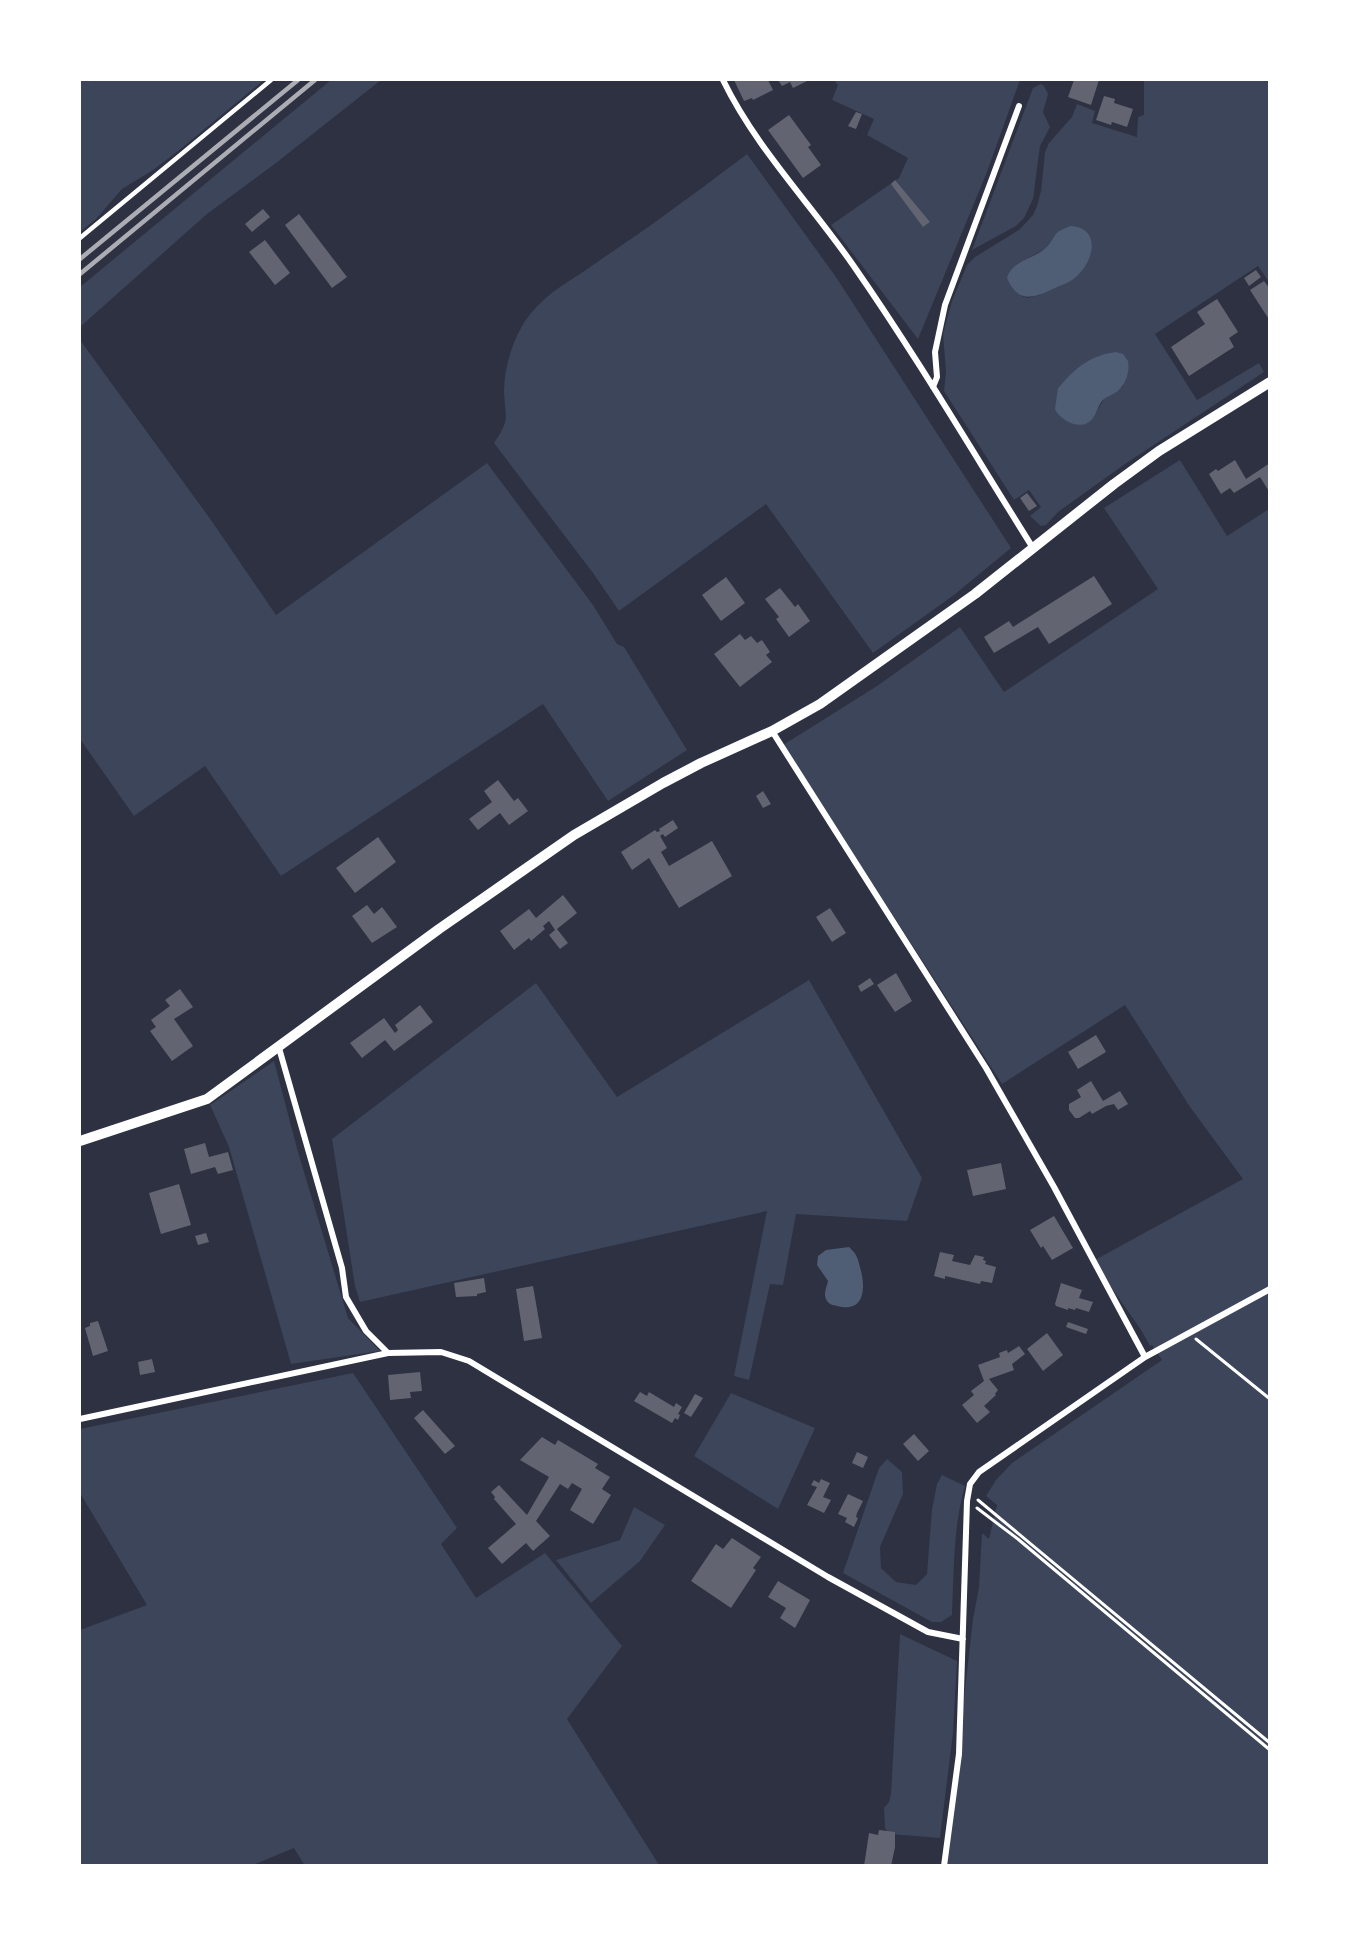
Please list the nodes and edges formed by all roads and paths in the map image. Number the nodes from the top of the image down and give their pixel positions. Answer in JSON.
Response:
{"nodes":[{"id":1,"x":271,"y":80,"type":"edge"},
{"id":2,"x":723,"y":80,"type":"edge"},
{"id":3,"x":1019,"y":106,"type":"dead end"},
{"id":4,"x":80,"y":238,"type":"edge"},
{"id":5,"x":1269,"y":382,"type":"edge"},
{"id":6,"x":933,"y":387,"type":"junction"},
{"id":7,"x":1033,"y":548,"type":"junction"},
{"id":8,"x":772,"y":731,"type":"junction"},
{"id":9,"x":279,"y":1048,"type":"junction"},
{"id":10,"x":80,"y":1141,"type":"edge"},
{"id":11,"x":1269,"y":1289,"type":"edge"},
{"id":12,"x":1188,"y":1332,"type":"junction"},
{"id":13,"x":388,"y":1353,"type":"junction"},
{"id":14,"x":1145,"y":1357,"type":"junction"},
{"id":15,"x":1269,"y":1399,"type":"edge"},
{"id":16,"x":80,"y":1419,"type":"edge"},
{"id":17,"x":968,"y":1492,"type":"junction"},
{"id":18,"x":968,"y":1501,"type":"junction"},
{"id":19,"x":963,"y":1639,"type":"junction"},
{"id":20,"x":1269,"y":1743,"type":"edge"},
{"id":21,"x":1269,"y":1750,"type":"edge"},
{"id":22,"x":944,"y":1866,"type":"edge"}],
"edges":[{"from":1,"to":4,"type":"lane"},
{"from":2,"to":6,"type":"street"},
{"from":3,"to":6,"type":"street"},
{"from":5,"to":7,"type":"street"},
{"from":6,"to":7,"type":"street"},
{"from":7,"to":8,"type":"street"},
{"from":8,"to":9,"type":"street"},
{"from":8,"to":14,"type":"street"},
{"from":9,"to":10,"type":"street"},
{"from":9,"to":13,"type":"street"},
{"from":11,"to":12,"type":"street"},
{"from":12,"to":14,"type":"street"},
{"from":12,"to":15,"type":"path"},
{"from":13,"to":16,"type":"street"},
{"from":13,"to":19,"type":"street"},
{"from":14,"to":17,"type":"street"},
{"from":17,"to":18,"type":"street"},
{"from":17,"to":20,"type":"path"},
{"from":18,"to":19,"type":"street"},
{"from":18,"to":21,"type":"path"},
{"from":19,"to":22,"type":"street"}]}
